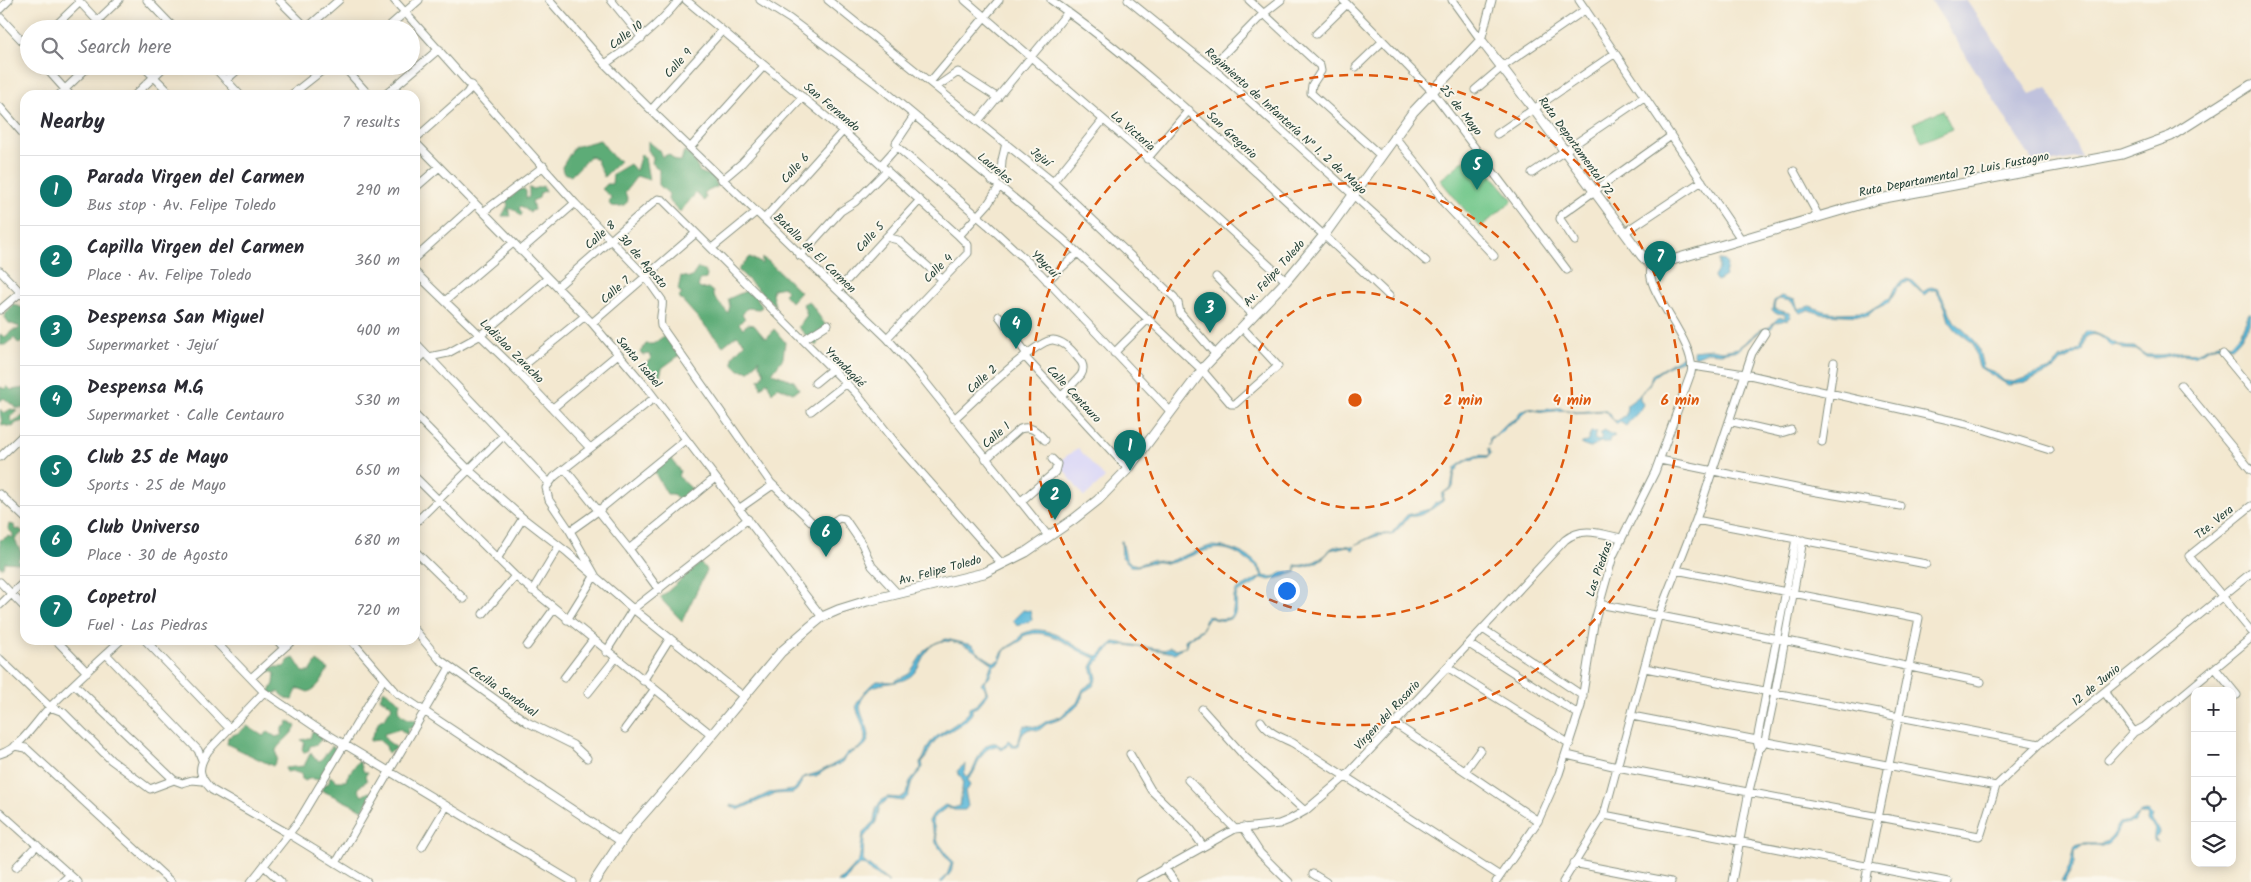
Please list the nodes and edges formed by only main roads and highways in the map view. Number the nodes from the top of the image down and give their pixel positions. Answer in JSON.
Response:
{"nodes":[{"id":1,"x":1480,"y":40,"type":"joint"},
{"id":2,"x":2251,"y":85,"type":"edge"},
{"id":3,"x":1652,"y":266,"type":"joint"},
{"id":4,"x":594,"y":882,"type":"edge"}],
"edges":[{"from":1,"to":3,"type":"main road","name":"Ruta Departamental 72"},
{"from":1,"to":4,"type":"main road","name":"Av. Felipe Toledo"},
{"from":2,"to":3,"type":"main road","name":"Ruta Departamental 72 Luis Fustagno"}]}
